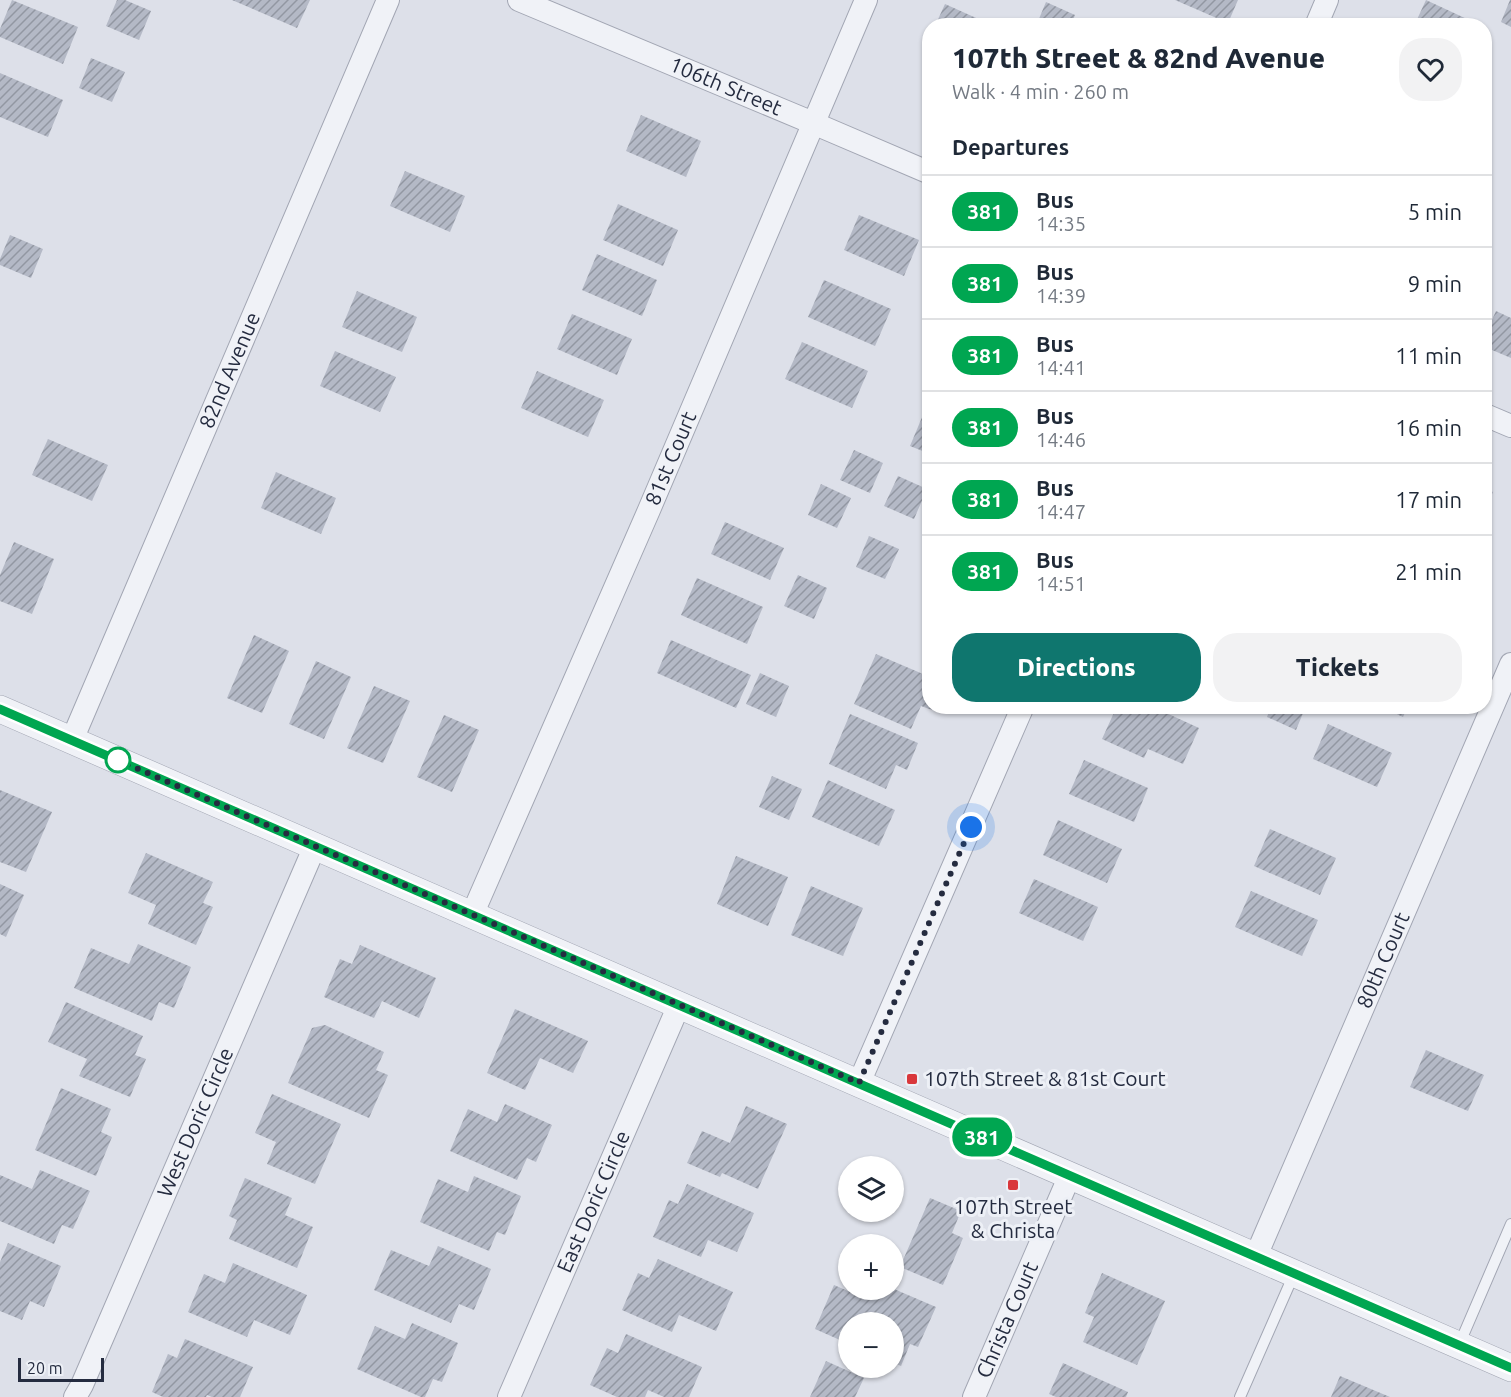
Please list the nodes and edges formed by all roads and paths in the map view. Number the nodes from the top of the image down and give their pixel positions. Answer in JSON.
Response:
{"nodes":[{"id":1,"x":388,"y":0,"type":"edge"},
{"id":2,"x":519,"y":0,"type":"edge"},
{"id":3,"x":866,"y":0,"type":"edge"},
{"id":4,"x":1328,"y":0,"type":"edge"},
{"id":5,"x":1320,"y":18,"type":"edge"},
{"id":6,"x":813,"y":123,"type":"junction"},
{"id":7,"x":922,"y":170,"type":"edge"},
{"id":8,"x":1492,"y":418,"type":"edge"},
{"id":9,"x":1511,"y":426,"type":"edge"},
{"id":10,"x":1511,"y":664,"type":"edge"},
{"id":11,"x":1492,"y":708,"type":"edge"},
{"id":12,"x":0,"y":709,"type":"edge"},
{"id":13,"x":1020,"y":714,"type":"edge"},
{"id":14,"x":1489,"y":714,"type":"edge"},
{"id":15,"x":72,"y":741,"type":"junction"},
{"id":16,"x":315,"y":846,"type":"junction"},
{"id":17,"x":472,"y":915,"type":"junction"},
{"id":18,"x":679,"y":1005,"type":"junction"},
{"id":19,"x":859,"y":1083,"type":"junction"},
{"id":20,"x":1070,"y":1176,"type":"junction"},
{"id":21,"x":1511,"y":1224,"type":"edge"},
{"id":22,"x":1500,"y":1250,"type":"junction"},
{"id":23,"x":1511,"y":1255,"type":"edge"},
{"id":24,"x":1256,"y":1256,"type":"junction"},
{"id":25,"x":1294,"y":1273,"type":"junction"},
{"id":26,"x":1459,"y":1345,"type":"junction"},
{"id":27,"x":1511,"y":1368,"type":"edge"},
{"id":28,"x":75,"y":1397,"type":"edge"},
{"id":29,"x":509,"y":1397,"type":"edge"},
{"id":30,"x":974,"y":1397,"type":"edge"},
{"id":31,"x":1240,"y":1397,"type":"edge"}],
"edges":[{"from":1,"to":15,"type":"street","name":"82nd Avenue"},
{"from":2,"to":6,"type":"street","name":"106th Street"},
{"from":3,"to":6,"type":"street","name":"81st Court"},
{"from":4,"to":5,"type":"street"},
{"from":6,"to":7,"type":"street","name":"106th Street"},
{"from":6,"to":17,"type":"street","name":"81st Court"},
{"from":8,"to":9,"type":"street"},
{"from":10,"to":11,"type":"street","name":"80th Court"},
{"from":12,"to":15,"type":"street"},
{"from":13,"to":19,"type":"street"},
{"from":14,"to":24,"type":"street","name":"80th Court"},
{"from":15,"to":16,"type":"street"},
{"from":16,"to":17,"type":"street"},
{"from":16,"to":28,"type":"street","name":"West Doric Circle"},
{"from":17,"to":18,"type":"street"},
{"from":18,"to":19,"type":"street"},
{"from":18,"to":29,"type":"street","name":"East Doric Circle"},
{"from":19,"to":20,"type":"street"},
{"from":20,"to":24,"type":"street"},
{"from":20,"to":30,"type":"street","name":"Christa Court"},
{"from":21,"to":22,"type":"lane"},
{"from":22,"to":23,"type":"lane"},
{"from":22,"to":26,"type":"lane"},
{"from":24,"to":25,"type":"street"},
{"from":25,"to":26,"type":"street"},
{"from":25,"to":31,"type":"lane"},
{"from":26,"to":27,"type":"street"}]}
